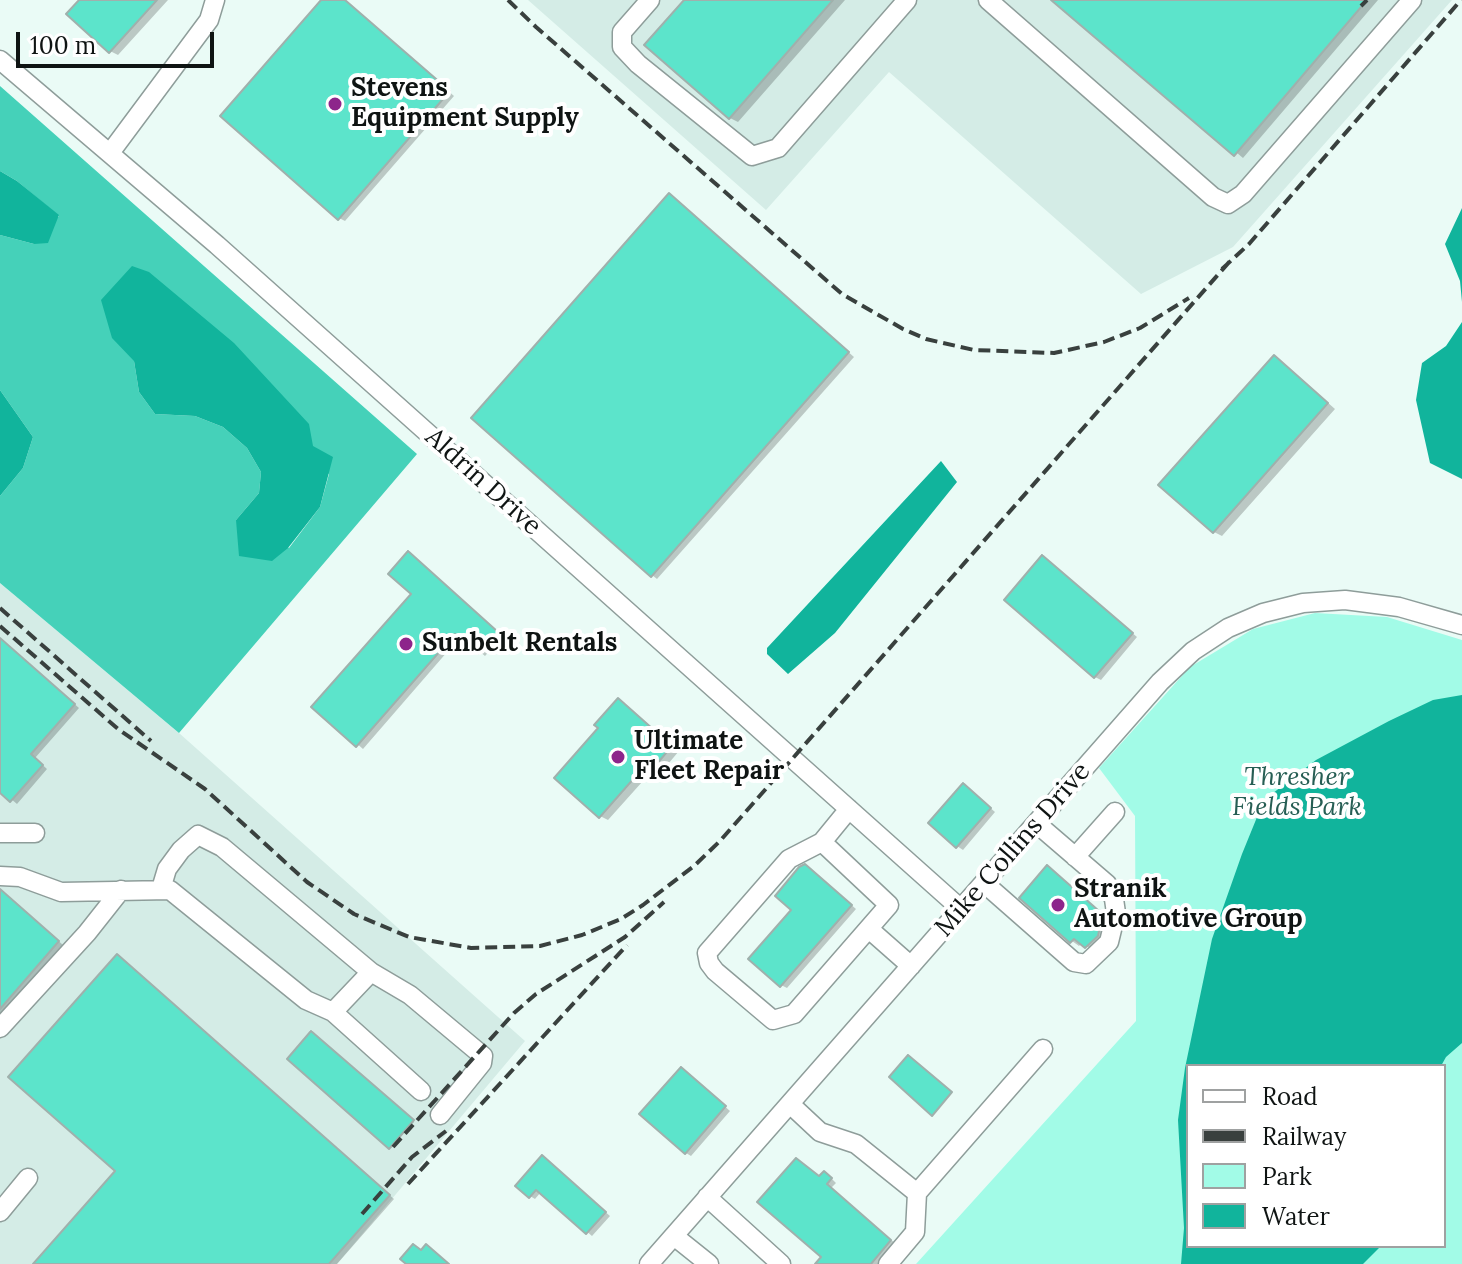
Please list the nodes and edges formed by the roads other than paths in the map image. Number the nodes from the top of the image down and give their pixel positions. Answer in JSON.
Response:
{"nodes":[{"id":1,"x":215,"y":0,"type":"edge"},
{"id":2,"x":650,"y":0,"type":"edge"},
{"id":3,"x":907,"y":0,"type":"edge"},
{"id":4,"x":988,"y":0,"type":"edge"},
{"id":5,"x":1412,"y":0,"type":"edge"},
{"id":6,"x":0,"y":60,"type":"edge"},
{"id":7,"x":110,"y":153,"type":"junction"},
{"id":8,"x":1462,"y":625,"type":"edge"},
{"id":9,"x":849,"y":809,"type":"junction"},
{"id":10,"x":1115,"y":812,"type":"dead end"},
{"id":11,"x":1036,"y":823,"type":"junction"},
{"id":12,"x":0,"y":833,"type":"edge"},
{"id":13,"x":35,"y":833,"type":"dead end"},
{"id":14,"x":822,"y":842,"type":"junction"},
{"id":15,"x":1075,"y":857,"type":"junction"},
{"id":16,"x":0,"y":876,"type":"edge"},
{"id":17,"x":984,"y":883,"type":"junction"},
{"id":18,"x":161,"y":889,"type":"junction"},
{"id":19,"x":121,"y":890,"type":"junction"},
{"id":20,"x":961,"y":909,"type":"junction"},
{"id":21,"x":869,"y":929,"type":"junction"},
{"id":22,"x":911,"y":966,"type":"junction"},
{"id":23,"x":371,"y":972,"type":"junction"},
{"id":24,"x":333,"y":1012,"type":"junction"},
{"id":25,"x":0,"y":1028,"type":"edge"},
{"id":26,"x":1043,"y":1049,"type":"dead end"},
{"id":27,"x":421,"y":1091,"type":"dead end"},
{"id":28,"x":790,"y":1104,"type":"junction"},
{"id":29,"x":440,"y":1115,"type":"dead end"},
{"id":30,"x":28,"y":1178,"type":"dead end"},
{"id":31,"x":917,"y":1193,"type":"junction"},
{"id":32,"x":707,"y":1197,"type":"junction"},
{"id":33,"x":0,"y":1212,"type":"edge"},
{"id":34,"x":674,"y":1236,"type":"junction"},
{"id":35,"x":649,"y":1264,"type":"edge"},
{"id":36,"x":709,"y":1264,"type":"edge"},
{"id":37,"x":781,"y":1264,"type":"edge"},
{"id":38,"x":888,"y":1264,"type":"edge"}],
"edges":[{"from":1,"to":7,"type":"street"},
{"from":2,"to":3,"type":"street"},
{"from":4,"to":5,"type":"street"},
{"from":6,"to":7,"type":"street","name":"Aldrin Drive"},
{"from":7,"to":9,"type":"street","name":"Aldrin Drive"},
{"from":8,"to":11,"type":"street","name":"Mike Collins Drive"},
{"from":9,"to":14,"type":"street"},
{"from":9,"to":20,"type":"street","name":"Aldrin Drive"},
{"from":10,"to":15,"type":"street"},
{"from":11,"to":15,"type":"street"},
{"from":11,"to":17,"type":"street","name":"Mike Collins Drive"},
{"from":12,"to":13,"type":"street"},
{"from":14,"to":21,"type":"street"},
{"from":14,"to":21,"type":"street"},
{"from":15,"to":17,"type":"street"},
{"from":16,"to":19,"type":"street"},
{"from":17,"to":20,"type":"street","name":"Mike Collins Drive"},
{"from":18,"to":19,"type":"street"},
{"from":18,"to":23,"type":"street"},
{"from":18,"to":24,"type":"street"},
{"from":19,"to":25,"type":"street"},
{"from":20,"to":22,"type":"street","name":"Mike Collins Drive"},
{"from":21,"to":22,"type":"street"},
{"from":22,"to":28,"type":"street","name":"Mike Collins Drive"},
{"from":23,"to":24,"type":"street"},
{"from":23,"to":29,"type":"street"},
{"from":24,"to":27,"type":"street"},
{"from":26,"to":31,"type":"street"},
{"from":28,"to":31,"type":"street"},
{"from":28,"to":32,"type":"street","name":"Mike Collins Drive"},
{"from":30,"to":33,"type":"street"},
{"from":31,"to":38,"type":"street"},
{"from":32,"to":34,"type":"street","name":"Mike Collins Drive"},
{"from":32,"to":37,"type":"street"},
{"from":34,"to":35,"type":"street","name":"Mike Collins Drive"},
{"from":34,"to":36,"type":"street"}]}
